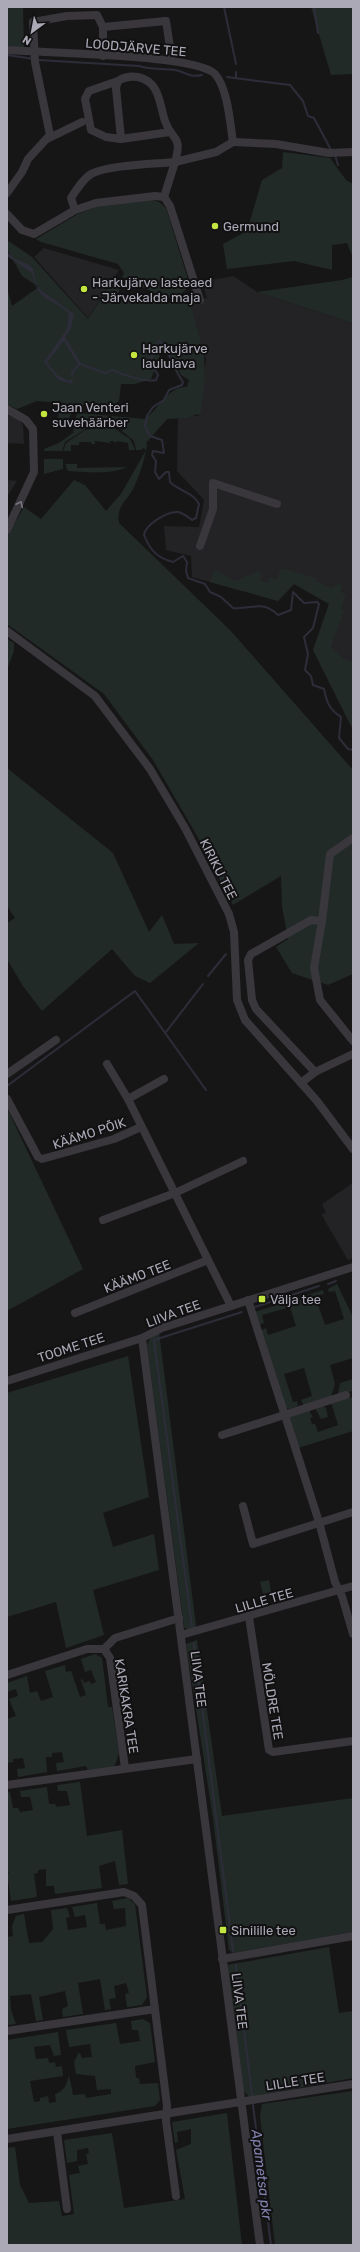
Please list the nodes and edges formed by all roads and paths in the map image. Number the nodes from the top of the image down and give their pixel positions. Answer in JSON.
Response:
{"nodes":[{"id":1,"x":103,"y":27,"type":"junction"},
{"id":2,"x":7,"y":50,"type":"edge"},
{"id":3,"x":35,"y":56,"type":"junction"},
{"id":4,"x":103,"y":56,"type":"junction"},
{"id":5,"x":172,"y":60,"type":"junction"},
{"id":6,"x":118,"y":81,"type":"junction"},
{"id":7,"x":82,"y":122,"type":"dead end"},
{"id":8,"x":170,"y":132,"type":"junction"},
{"id":9,"x":47,"y":139,"type":"junction"},
{"id":10,"x":121,"y":139,"type":"junction"},
{"id":11,"x":233,"y":142,"type":"junction"},
{"id":12,"x":353,"y":152,"type":"edge"},
{"id":13,"x":175,"y":162,"type":"junction"},
{"id":14,"x":7,"y":193,"type":"edge"},
{"id":15,"x":164,"y":197,"type":"junction"},
{"id":16,"x":75,"y":210,"type":"junction"},
{"id":17,"x":7,"y":214,"type":"edge"},
{"id":18,"x":200,"y":300,"type":"dead end"},
{"id":19,"x":7,"y":409,"type":"edge"},
{"id":20,"x":277,"y":504,"type":"dead end"},
{"id":21,"x":7,"y":530,"type":"edge"},
{"id":22,"x":200,"y":546,"type":"dead end"},
{"id":23,"x":7,"y":631,"type":"edge"},
{"id":24,"x":353,"y":838,"type":"edge"},
{"id":25,"x":322,"y":921,"type":"junction"},
{"id":26,"x":56,"y":1040,"type":"dead end"},
{"id":27,"x":353,"y":1041,"type":"edge"},
{"id":28,"x":353,"y":1054,"type":"edge"},
{"id":29,"x":107,"y":1064,"type":"dead end"},
{"id":30,"x":315,"y":1072,"type":"junction"},
{"id":31,"x":7,"y":1074,"type":"edge"},
{"id":32,"x":164,"y":1080,"type":"dead end"},
{"id":33,"x":301,"y":1083,"type":"junction"},
{"id":34,"x":7,"y":1099,"type":"edge"},
{"id":35,"x":128,"y":1099,"type":"junction"},
{"id":36,"x":141,"y":1127,"type":"junction"},
{"id":37,"x":353,"y":1149,"type":"edge"},
{"id":38,"x":243,"y":1161,"type":"dead end"},
{"id":39,"x":175,"y":1193,"type":"junction"},
{"id":40,"x":103,"y":1220,"type":"dead end"},
{"id":41,"x":208,"y":1260,"type":"junction"},
{"id":42,"x":353,"y":1267,"type":"edge"},
{"id":43,"x":248,"y":1300,"type":"junction"},
{"id":44,"x":231,"y":1306,"type":"junction"},
{"id":45,"x":74,"y":1313,"type":"dead end"},
{"id":46,"x":142,"y":1338,"type":"junction"},
{"id":47,"x":7,"y":1381,"type":"edge"},
{"id":48,"x":346,"y":1395,"type":"dead end"},
{"id":49,"x":285,"y":1414,"type":"junction"},
{"id":50,"x":222,"y":1435,"type":"dead end"},
{"id":51,"x":243,"y":1506,"type":"dead end"},
{"id":52,"x":353,"y":1512,"type":"edge"},
{"id":53,"x":319,"y":1522,"type":"junction"},
{"id":54,"x":353,"y":1586,"type":"edge"},
{"id":55,"x":338,"y":1590,"type":"junction"},
{"id":56,"x":248,"y":1617,"type":"junction"},
{"id":57,"x":179,"y":1618,"type":"junction"},
{"id":58,"x":353,"y":1634,"type":"edge"},
{"id":59,"x":182,"y":1635,"type":"junction"},
{"id":60,"x":104,"y":1649,"type":"junction"},
{"id":61,"x":7,"y":1675,"type":"edge"},
{"id":62,"x":353,"y":1741,"type":"edge"},
{"id":63,"x":197,"y":1759,"type":"junction"},
{"id":64,"x":124,"y":1768,"type":"junction"},
{"id":65,"x":7,"y":1785,"type":"edge"},
{"id":66,"x":7,"y":1910,"type":"edge"},
{"id":67,"x":353,"y":1936,"type":"edge"},
{"id":68,"x":222,"y":1959,"type":"junction"},
{"id":69,"x":156,"y":2009,"type":"junction"},
{"id":70,"x":7,"y":2032,"type":"edge"},
{"id":71,"x":353,"y":2084,"type":"edge"},
{"id":72,"x":241,"y":2103,"type":"junction"},
{"id":73,"x":167,"y":2114,"type":"junction"},
{"id":74,"x":57,"y":2132,"type":"junction"},
{"id":75,"x":7,"y":2139,"type":"edge"},
{"id":76,"x":176,"y":2196,"type":"dead end"},
{"id":77,"x":67,"y":2209,"type":"dead end"},
{"id":78,"x":260,"y":2245,"type":"edge"}],
"edges":[{"from":1,"to":3,"type":"street"},
{"from":1,"to":4,"type":"street"},
{"from":1,"to":5,"type":"street"},
{"from":2,"to":3,"type":"street","name":"LOODJÄRVE TEE"},
{"from":3,"to":4,"type":"street","name":"LOODJÄRVE TEE"},
{"from":3,"to":9,"type":"street"},
{"from":4,"to":5,"type":"street","name":"LOODJÄRVE TEE"},
{"from":5,"to":11,"type":"street","name":"LOODJÄRVE TEE"},
{"from":6,"to":8,"type":"street"},
{"from":6,"to":10,"type":"street"},
{"from":6,"to":10,"type":"street"},
{"from":7,"to":9,"type":"street"},
{"from":8,"to":10,"type":"street"},
{"from":8,"to":13,"type":"street"},
{"from":9,"to":14,"type":"street"},
{"from":11,"to":12,"type":"street"},
{"from":11,"to":13,"type":"street"},
{"from":13,"to":15,"type":"street"},
{"from":13,"to":16,"type":"street"},
{"from":15,"to":16,"type":"street"},
{"from":15,"to":18,"type":"street"},
{"from":16,"to":17,"type":"street"},
{"from":21,"to":19,"type":"street","one_way":true},
{"from":20,"to":22,"type":"street"},
{"from":23,"to":33,"type":"street","name":"KIRIKU TEE"},
{"from":24,"to":25,"type":"street"},
{"from":25,"to":27,"type":"street"},
{"from":25,"to":30,"type":"street"},
{"from":26,"to":31,"type":"street"},
{"from":28,"to":30,"type":"street"},
{"from":29,"to":35,"type":"street"},
{"from":30,"to":33,"type":"street"},
{"from":32,"to":35,"type":"street"},
{"from":33,"to":37,"type":"street","name":"KIRIKU TEE"},
{"from":34,"to":36,"type":"street","name":"KÄÄMO PÕIK"},
{"from":35,"to":36,"type":"street"},
{"from":36,"to":39,"type":"street"},
{"from":38,"to":39,"type":"street"},
{"from":39,"to":40,"type":"street"},
{"from":39,"to":41,"type":"street"},
{"from":41,"to":44,"type":"street"},
{"from":41,"to":45,"type":"street","name":"KÄÄMO TEE"},
{"from":42,"to":43,"type":"street","name":"LIIVA TEE"},
{"from":43,"to":44,"type":"street","name":"LIIVA TEE"},
{"from":43,"to":49,"type":"street"},
{"from":44,"to":46,"type":"street","name":"LIIVA TEE"},
{"from":46,"to":47,"type":"street","name":"TOOME TEE"},
{"from":46,"to":57,"type":"street","name":"LIIVA TEE"},
{"from":48,"to":49,"type":"street"},
{"from":49,"to":50,"type":"street"},
{"from":49,"to":53,"type":"street"},
{"from":51,"to":53,"type":"street"},
{"from":52,"to":53,"type":"street"},
{"from":53,"to":55,"type":"street"},
{"from":54,"to":55,"type":"street","name":"LILLE TEE"},
{"from":55,"to":56,"type":"street","name":"LILLE TEE"},
{"from":55,"to":58,"type":"street"},
{"from":56,"to":59,"type":"street","name":"LILLE TEE"},
{"from":56,"to":62,"type":"street","name":"MÖLDRE TEE"},
{"from":57,"to":59,"type":"street","name":"LIIVA TEE"},
{"from":57,"to":60,"type":"street","name":"KARIKAKRA TEE"},
{"from":59,"to":63,"type":"street","name":"LIIVA TEE"},
{"from":60,"to":61,"type":"street","name":"KARIKAKRA TEE"},
{"from":60,"to":64,"type":"street","name":"KARIKAKRA TEE"},
{"from":63,"to":64,"type":"street","name":"KARIKAKRA TEE"},
{"from":63,"to":68,"type":"street","name":"LIIVA TEE"},
{"from":64,"to":65,"type":"street","name":"KARIKAKRA TEE"},
{"from":66,"to":69,"type":"street"},
{"from":67,"to":68,"type":"street"},
{"from":68,"to":72,"type":"street","name":"LIIVA TEE"},
{"from":69,"to":70,"type":"street"},
{"from":69,"to":73,"type":"street"},
{"from":71,"to":72,"type":"street","name":"LILLE TEE"},
{"from":72,"to":73,"type":"street","name":"LILLE TEE"},
{"from":72,"to":78,"type":"street","name":"LIIVA TEE"},
{"from":73,"to":74,"type":"street","name":"LILLE TEE"},
{"from":73,"to":76,"type":"street"},
{"from":74,"to":75,"type":"street","name":"LILLE TEE"},
{"from":74,"to":77,"type":"street"}]}
